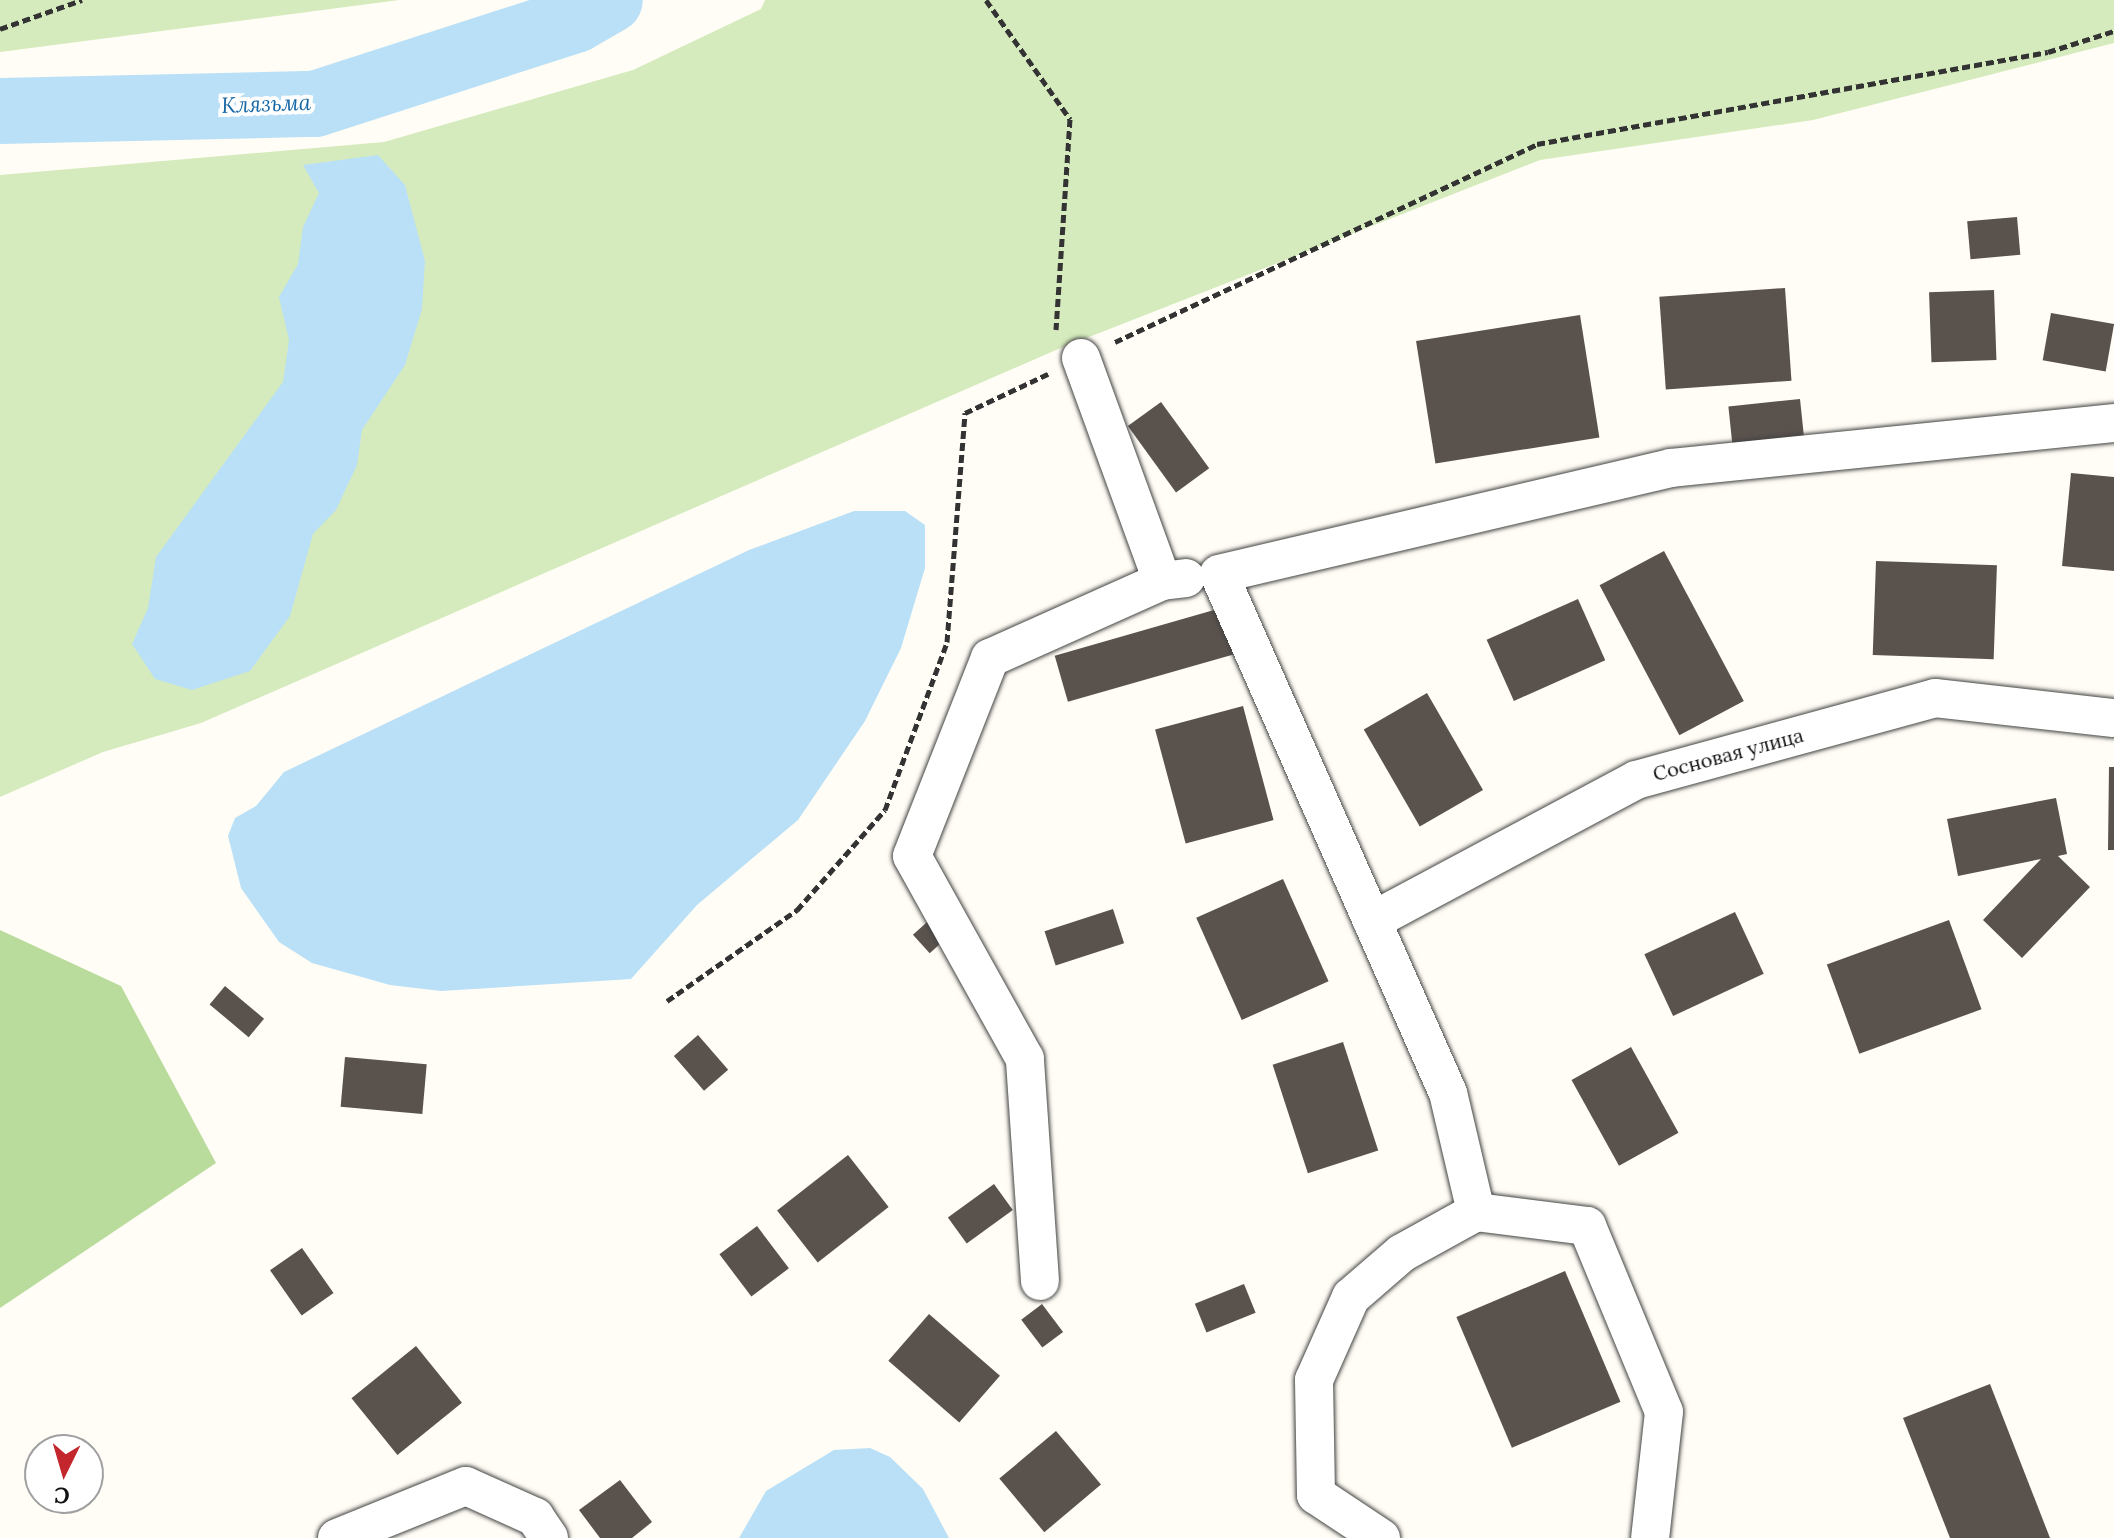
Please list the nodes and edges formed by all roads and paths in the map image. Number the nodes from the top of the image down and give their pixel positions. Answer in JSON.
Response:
{"nodes":[{"id":1,"x":82,"y":0,"type":"edge"},
{"id":2,"x":986,"y":0,"type":"edge"},
{"id":3,"x":0,"y":29,"type":"edge"},
{"id":4,"x":2114,"y":31,"type":"edge"},
{"id":5,"x":1068,"y":349,"type":"junction"},
{"id":6,"x":2114,"y":423,"type":"edge"},
{"id":7,"x":1219,"y":574,"type":"junction"},
{"id":8,"x":1162,"y":581,"type":"junction"},
{"id":9,"x":2114,"y":718,"type":"edge"},
{"id":10,"x":1372,"y":921,"type":"junction"},
{"id":11,"x":667,"y":1001,"type":"dead end"},
{"id":12,"x":1476,"y":1212,"type":"junction"},
{"id":13,"x":1040,"y":1281,"type":"dead end"},
{"id":14,"x":337,"y":1538,"type":"edge"},
{"id":15,"x":549,"y":1538,"type":"edge"},
{"id":16,"x":1381,"y":1538,"type":"edge"},
{"id":17,"x":1650,"y":1538,"type":"edge"}],
"edges":[{"from":1,"to":3,"type":"path"},
{"from":2,"to":5,"type":"path"},
{"from":4,"to":5,"type":"path"},
{"from":5,"to":8,"type":"street"},
{"from":5,"to":11,"type":"path"},
{"from":6,"to":7,"type":"street"},
{"from":7,"to":8,"type":"street"},
{"from":7,"to":10,"type":"street"},
{"from":8,"to":13,"type":"street"},
{"from":9,"to":10,"type":"street","name":"Сосновая улица"},
{"from":10,"to":12,"type":"street"},
{"from":12,"to":16,"type":"street"},
{"from":12,"to":17,"type":"street"},
{"from":14,"to":15,"type":"street"}]}
